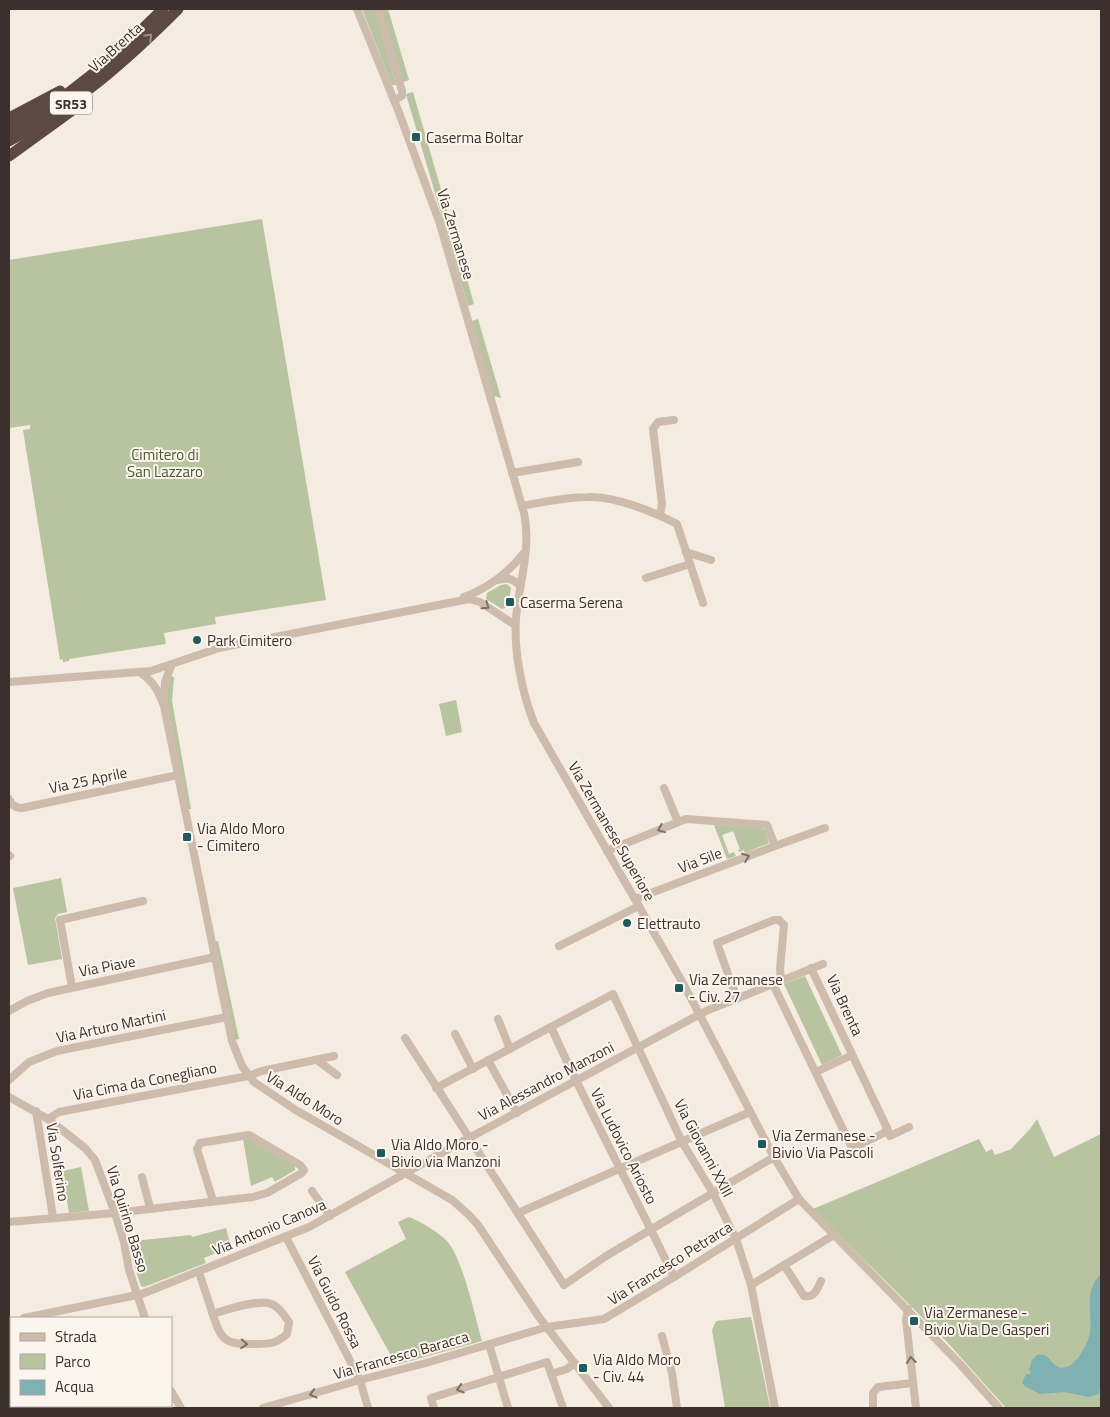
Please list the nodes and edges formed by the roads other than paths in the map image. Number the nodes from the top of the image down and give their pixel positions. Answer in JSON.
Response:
{"nodes":[{"id":1,"x":162,"y":9,"type":"edge"},
{"id":2,"x":178,"y":9,"type":"edge"},
{"id":3,"x":357,"y":9,"type":"edge"},
{"id":4,"x":378,"y":9,"type":"edge"},
{"id":5,"x":116,"y":61,"type":"junction"},
{"id":6,"x":401,"y":87,"type":"junction"},
{"id":7,"x":391,"y":91,"type":"junction"},
{"id":8,"x":394,"y":100,"type":"junction"},
{"id":9,"x":12,"y":130,"type":"edge"},
{"id":10,"x":9,"y":156,"type":"edge"},
{"id":11,"x":674,"y":420,"type":"dead end"},
{"id":12,"x":578,"y":462,"type":"dead end"},
{"id":13,"x":512,"y":473,"type":"junction"},
{"id":14,"x":522,"y":506,"type":"junction"},
{"id":15,"x":660,"y":515,"type":"junction"},
{"id":16,"x":526,"y":551,"type":"junction"},
{"id":17,"x":686,"y":552,"type":"junction"},
{"id":18,"x":711,"y":560,"type":"dead end"},
{"id":19,"x":690,"y":564,"type":"junction"},
{"id":20,"x":646,"y":578,"type":"dead end"},
{"id":21,"x":494,"y":581,"type":"junction"},
{"id":22,"x":520,"y":586,"type":"junction"},
{"id":23,"x":453,"y":601,"type":"junction"},
{"id":24,"x":703,"y":603,"type":"dead end"},
{"id":25,"x":515,"y":625,"type":"junction"},
{"id":26,"x":171,"y":666,"type":"junction"},
{"id":27,"x":155,"y":670,"type":"junction"},
{"id":28,"x":139,"y":672,"type":"junction"},
{"id":29,"x":9,"y":682,"type":"edge"},
{"id":30,"x":165,"y":682,"type":"junction"},
{"id":31,"x":153,"y":683,"type":"junction"},
{"id":32,"x":164,"y":706,"type":"junction"},
{"id":33,"x":534,"y":723,"type":"joint"},
{"id":34,"x":178,"y":775,"type":"junction"},
{"id":35,"x":664,"y":788,"type":"dead end"},
{"id":36,"x":9,"y":799,"type":"edge"},
{"id":37,"x":678,"y":822,"type":"junction"},
{"id":38,"x":825,"y":828,"type":"dead end"},
{"id":39,"x":776,"y":846,"type":"junction"},
{"id":40,"x":607,"y":850,"type":"junction"},
{"id":41,"x":143,"y":901,"type":"dead end"},
{"id":42,"x":637,"y":902,"type":"junction"},
{"id":43,"x":559,"y":946,"type":"dead end"},
{"id":44,"x":215,"y":957,"type":"junction"},
{"id":45,"x":822,"y":964,"type":"dead end"},
{"id":46,"x":811,"y":968,"type":"junction"},
{"id":47,"x":777,"y":982,"type":"junction"},
{"id":48,"x":72,"y":987,"type":"junction"},
{"id":49,"x":737,"y":999,"type":"junction"},
{"id":50,"x":9,"y":1011,"type":"edge"},
{"id":51,"x":700,"y":1015,"type":"junction"},
{"id":52,"x":227,"y":1017,"type":"junction"},
{"id":53,"x":498,"y":1019,"type":"dead end"},
{"id":54,"x":551,"y":1027,"type":"junction"},
{"id":55,"x":455,"y":1034,"type":"dead end"},
{"id":56,"x":404,"y":1038,"type":"dead end"},
{"id":57,"x":639,"y":1048,"type":"junction"},
{"id":58,"x":510,"y":1049,"type":"junction"},
{"id":59,"x":334,"y":1056,"type":"dead end"},
{"id":60,"x":852,"y":1056,"type":"junction"},
{"id":61,"x":318,"y":1060,"type":"junction"},
{"id":62,"x":488,"y":1060,"type":"junction"},
{"id":63,"x":473,"y":1069,"type":"junction"},
{"id":64,"x":816,"y":1072,"type":"junction"},
{"id":65,"x":337,"y":1075,"type":"dead end"},
{"id":66,"x":248,"y":1076,"type":"junction"},
{"id":67,"x":9,"y":1080,"type":"edge"},
{"id":68,"x":575,"y":1081,"type":"junction"},
{"id":69,"x":436,"y":1088,"type":"junction"},
{"id":70,"x":10,"y":1100,"type":"edge"},
{"id":71,"x":36,"y":1111,"type":"junction"},
{"id":72,"x":750,"y":1112,"type":"junction"},
{"id":73,"x":516,"y":1113,"type":"junction"},
{"id":74,"x":48,"y":1119,"type":"junction"},
{"id":75,"x":909,"y":1127,"type":"dead end"},
{"id":76,"x":886,"y":1128,"type":"junction"},
{"id":77,"x":468,"y":1139,"type":"junction"},
{"id":78,"x":682,"y":1142,"type":"junction"},
{"id":79,"x":774,"y":1156,"type":"junction"},
{"id":80,"x":620,"y":1170,"type":"junction"},
{"id":81,"x":406,"y":1173,"type":"junction"},
{"id":82,"x":142,"y":1177,"type":"dead end"},
{"id":83,"x":312,"y":1191,"type":"dead end"},
{"id":84,"x":713,"y":1193,"type":"junction"},
{"id":85,"x":799,"y":1199,"type":"junction"},
{"id":86,"x":213,"y":1201,"type":"junction"},
{"id":87,"x":150,"y":1208,"type":"junction"},
{"id":88,"x":115,"y":1213,"type":"junction"},
{"id":89,"x":518,"y":1213,"type":"junction"},
{"id":90,"x":330,"y":1216,"type":"junction"},
{"id":91,"x":53,"y":1217,"type":"junction"},
{"id":92,"x":9,"y":1222,"type":"edge"},
{"id":93,"x":651,"y":1229,"type":"junction"},
{"id":94,"x":834,"y":1235,"type":"junction"},
{"id":95,"x":286,"y":1237,"type":"junction"},
{"id":96,"x":736,"y":1239,"type":"junction"},
{"id":97,"x":784,"y":1265,"type":"junction"},
{"id":98,"x":198,"y":1272,"type":"junction"},
{"id":99,"x":674,"y":1278,"type":"junction"},
{"id":100,"x":821,"y":1280,"type":"dead end"},
{"id":101,"x":751,"y":1285,"type":"junction"},
{"id":102,"x":138,"y":1295,"type":"junction"},
{"id":103,"x":908,"y":1310,"type":"junction"},
{"id":104,"x":64,"y":1314,"type":"edge"},
{"id":105,"x":212,"y":1314,"type":"junction"},
{"id":106,"x":35,"y":1317,"type":"edge"},
{"id":107,"x":145,"y":1317,"type":"edge"},
{"id":108,"x":547,"y":1327,"type":"junction"},
{"id":109,"x":662,"y":1336,"type":"dead end"},
{"id":110,"x":489,"y":1344,"type":"junction"},
{"id":111,"x":574,"y":1363,"type":"junction"},
{"id":112,"x":551,"y":1374,"type":"junction"},
{"id":113,"x":498,"y":1377,"type":"junction"},
{"id":114,"x":360,"y":1380,"type":"junction"},
{"id":115,"x":913,"y":1384,"type":"junction"},
{"id":116,"x":172,"y":1393,"type":"edge"},
{"id":117,"x":181,"y":1408,"type":"edge"},
{"id":118,"x":263,"y":1408,"type":"edge"},
{"id":119,"x":368,"y":1408,"type":"edge"},
{"id":120,"x":434,"y":1408,"type":"edge"},
{"id":121,"x":508,"y":1408,"type":"edge"},
{"id":122,"x":563,"y":1408,"type":"edge"},
{"id":123,"x":609,"y":1408,"type":"edge"},
{"id":124,"x":677,"y":1408,"type":"edge"},
{"id":125,"x":775,"y":1408,"type":"edge"},
{"id":126,"x":873,"y":1408,"type":"edge"},
{"id":127,"x":916,"y":1408,"type":"edge"},
{"id":128,"x":999,"y":1408,"type":"edge"}],
"edges":[{"from":1,"to":5,"type":"highway","name":"Via Brenta","number":"SR53"},
{"from":5,"to":2,"type":"highway","name":"Via Brenta","number":"SR53","one_way":true},
{"from":3,"to":7,"type":"street","name":"Via Zermanese"},
{"from":4,"to":6,"type":"street"},
{"from":5,"to":9,"type":"highway"},
{"from":5,"to":9,"type":"highway","name":"Via Brenta","number":"SR53"},
{"from":5,"to":10,"type":"highway"},
{"from":6,"to":7,"type":"street"},
{"from":6,"to":8,"type":"street"},
{"from":7,"to":8,"type":"street","name":"Via Zermanese"},
{"from":8,"to":13,"type":"street","name":"Via Zermanese"},
{"from":11,"to":15,"type":"street"},
{"from":12,"to":13,"type":"street"},
{"from":13,"to":14,"type":"street","name":"Via Zermanese"},
{"from":14,"to":15,"type":"street"},
{"from":14,"to":16,"type":"street","name":"Via Zermanese"},
{"from":15,"to":17,"type":"street"},
{"from":16,"to":21,"type":"street"},
{"from":16,"to":22,"type":"street","name":"Via Zermanese"},
{"from":17,"to":18,"type":"street"},
{"from":17,"to":19,"type":"street"},
{"from":19,"to":20,"type":"street"},
{"from":19,"to":24,"type":"street"},
{"from":21,"to":22,"type":"street"},
{"from":21,"to":23,"type":"street"},
{"from":22,"to":25,"type":"street","name":"Via Zermanese"},
{"from":23,"to":25,"type":"street","one_way":true},
{"from":23,"to":26,"type":"street"},
{"from":25,"to":33,"type":"street","name":"Via Zermanese"},
{"from":26,"to":27,"type":"street"},
{"from":26,"to":30,"type":"street"},
{"from":27,"to":28,"type":"street"},
{"from":27,"to":30,"type":"street"},
{"from":27,"to":31,"type":"street"},
{"from":28,"to":29,"type":"street"},
{"from":28,"to":31,"type":"street"},
{"from":30,"to":32,"type":"street"},
{"from":31,"to":32,"type":"street"},
{"from":32,"to":34,"type":"street","name":"Via Aldo Moro"},
{"from":33,"to":40,"type":"street","name":"Via Zermanese Superiore"},
{"from":34,"to":36,"type":"street","name":"Via 25 Aprile"},
{"from":34,"to":44,"type":"street","name":"Via Aldo Moro"},
{"from":35,"to":37,"type":"street"},
{"from":37,"to":39,"type":"street","name":"Via Sile"},
{"from":37,"to":40,"type":"street","name":"Via Sile","one_way":true},
{"from":38,"to":39,"type":"street","name":"Via Sile"},
{"from":42,"to":39,"type":"street","name":"Via Sile","one_way":true},
{"from":40,"to":42,"type":"street","name":"Via Zermanese Superiore"},
{"from":41,"to":48,"type":"street"},
{"from":42,"to":43,"type":"street","name":"Via Sile"},
{"from":42,"to":51,"type":"street","name":"Via Zermanese Superiore"},
{"from":44,"to":48,"type":"street","name":"Via Piave"},
{"from":44,"to":52,"type":"street","name":"Via Aldo Moro"},
{"from":45,"to":46,"type":"street","name":"Via Alessandro Manzoni"},
{"from":46,"to":47,"type":"street","name":"Via Alessandro Manzoni"},
{"from":46,"to":60,"type":"street","name":"Via Brenta"},
{"from":47,"to":49,"type":"street","name":"Via Alessandro Manzoni"},
{"from":47,"to":49,"type":"street"},
{"from":47,"to":64,"type":"street"},
{"from":48,"to":50,"type":"street","name":"Via Piave"},
{"from":49,"to":51,"type":"street","name":"Via Alessandro Manzoni"},
{"from":51,"to":57,"type":"street","name":"Via Alessandro Manzoni"},
{"from":51,"to":72,"type":"street","name":"Via Zermanese Superiore"},
{"from":52,"to":66,"type":"street","name":"Via Aldo Moro"},
{"from":52,"to":67,"type":"street","name":"Via Arturo Martini"},
{"from":53,"to":58,"type":"street"},
{"from":54,"to":57,"type":"street","name":"Via Giovanni XXIII"},
{"from":54,"to":58,"type":"street"},
{"from":54,"to":68,"type":"street","name":"Via Ludovico Ariosto"},
{"from":55,"to":63,"type":"street"},
{"from":56,"to":69,"type":"street"},
{"from":57,"to":68,"type":"street","name":"Via Alessandro Manzoni"},
{"from":57,"to":78,"type":"street","name":"Via Giovanni XXIII"},
{"from":58,"to":62,"type":"street"},
{"from":59,"to":61,"type":"street","name":"Via Cima da Conegliano"},
{"from":60,"to":64,"type":"street","name":"Via Brenta"},
{"from":60,"to":76,"type":"street","name":"Via Brenta"},
{"from":61,"to":65,"type":"street"},
{"from":61,"to":66,"type":"street","name":"Via Cima da Conegliano"},
{"from":62,"to":63,"type":"street"},
{"from":62,"to":73,"type":"street"},
{"from":63,"to":69,"type":"street"},
{"from":64,"to":76,"type":"street"},
{"from":66,"to":74,"type":"street","name":"Via Cima da Conegliano"},
{"from":66,"to":81,"type":"street","name":"Via Aldo Moro"},
{"from":68,"to":73,"type":"street","name":"Via Alessandro Manzoni"},
{"from":68,"to":80,"type":"street","name":"Via Ludovico Ariosto"},
{"from":69,"to":77,"type":"street"},
{"from":70,"to":71,"type":"street","name":"Via Quirino Basso"},
{"from":71,"to":74,"type":"street","name":"Via Quirino Basso"},
{"from":71,"to":91,"type":"street","name":"Via Solferino"},
{"from":72,"to":78,"type":"street"},
{"from":72,"to":79,"type":"street","name":"Via Zermanese Superiore"},
{"from":73,"to":77,"type":"street","name":"Via Alessandro Manzoni"},
{"from":74,"to":88,"type":"street","name":"Via Quirino Basso"},
{"from":75,"to":76,"type":"street"},
{"from":77,"to":81,"type":"street","name":"Via Alessandro Manzoni"},
{"from":77,"to":89,"type":"street"},
{"from":78,"to":80,"type":"street"},
{"from":78,"to":84,"type":"street","name":"Via Giovanni XXIII"},
{"from":79,"to":84,"type":"street"},
{"from":79,"to":85,"type":"street","name":"Via Zermanese Superiore"},
{"from":80,"to":89,"type":"street"},
{"from":80,"to":93,"type":"street","name":"Via Ludovico Ariosto"},
{"from":81,"to":90,"type":"street","name":"Via Antonio Canova"},
{"from":81,"to":108,"type":"street","name":"Via Aldo Moro"},
{"from":82,"to":87,"type":"street"},
{"from":83,"to":90,"type":"street"},
{"from":84,"to":93,"type":"street"},
{"from":84,"to":96,"type":"street","name":"Via Giovanni XXIII"},
{"from":85,"to":94,"type":"street","name":"Via Zermanese Superiore"},
{"from":85,"to":96,"type":"street","name":"Via Francesco Petrarca"},
{"from":86,"to":86,"type":"street"},
{"from":86,"to":87,"type":"street"},
{"from":87,"to":88,"type":"street"},
{"from":88,"to":91,"type":"street"},
{"from":88,"to":102,"type":"street","name":"Via Quirino Basso"},
{"from":89,"to":93,"type":"street"},
{"from":90,"to":95,"type":"street","name":"Via Antonio Canova"},
{"from":91,"to":92,"type":"street"},
{"from":93,"to":99,"type":"street","name":"Via Ludovico Ariosto"},
{"from":94,"to":97,"type":"street"},
{"from":94,"to":103,"type":"street","name":"Via Zermanese Superiore"},
{"from":95,"to":98,"type":"street","name":"Via Antonio Canova"},
{"from":95,"to":114,"type":"street","name":"Via Guido Rossa"},
{"from":96,"to":99,"type":"street","name":"Via Francesco Petrarca"},
{"from":96,"to":101,"type":"street","name":"Via Giovanni XXIII"},
{"from":97,"to":100,"type":"street"},
{"from":97,"to":101,"type":"street"},
{"from":98,"to":102,"type":"street","name":"Via Antonio Canova"},
{"from":98,"to":105,"type":"street"},
{"from":99,"to":108,"type":"street","name":"Via Francesco Petrarca"},
{"from":101,"to":125,"type":"street","name":"Via Giovanni XXIII"},
{"from":102,"to":104,"type":"street","name":"Via Antonio Canova"},
{"from":102,"to":107,"type":"street","name":"Via Quirino Basso"},
{"from":115,"to":103,"type":"street","one_way":true},
{"from":103,"to":128,"type":"street","name":"Via Zermanese Superiore"},
{"from":104,"to":106,"type":"street","name":"Via Antonio Canova"},
{"from":105,"to":105,"type":"street","one_way":true},
{"from":108,"to":110,"type":"street","name":"Via Francesco Baracca"},
{"from":108,"to":111,"type":"street","name":"Via Aldo Moro"},
{"from":109,"to":124,"type":"street"},
{"from":110,"to":113,"type":"street"},
{"from":110,"to":114,"type":"street","name":"Via Francesco Baracca"},
{"from":111,"to":112,"type":"street"},
{"from":111,"to":123,"type":"street","name":"Via Aldo Moro"},
{"from":112,"to":113,"type":"street"},
{"from":112,"to":122,"type":"street"},
{"from":113,"to":120,"type":"street","one_way":true},
{"from":113,"to":121,"type":"street"},
{"from":114,"to":118,"type":"street","name":"Via Francesco Baracca","one_way":true},
{"from":114,"to":119,"type":"street","name":"Via Guido Rossa"},
{"from":115,"to":126,"type":"street"},
{"from":115,"to":127,"type":"street"},
{"from":116,"to":117,"type":"street"}]}
